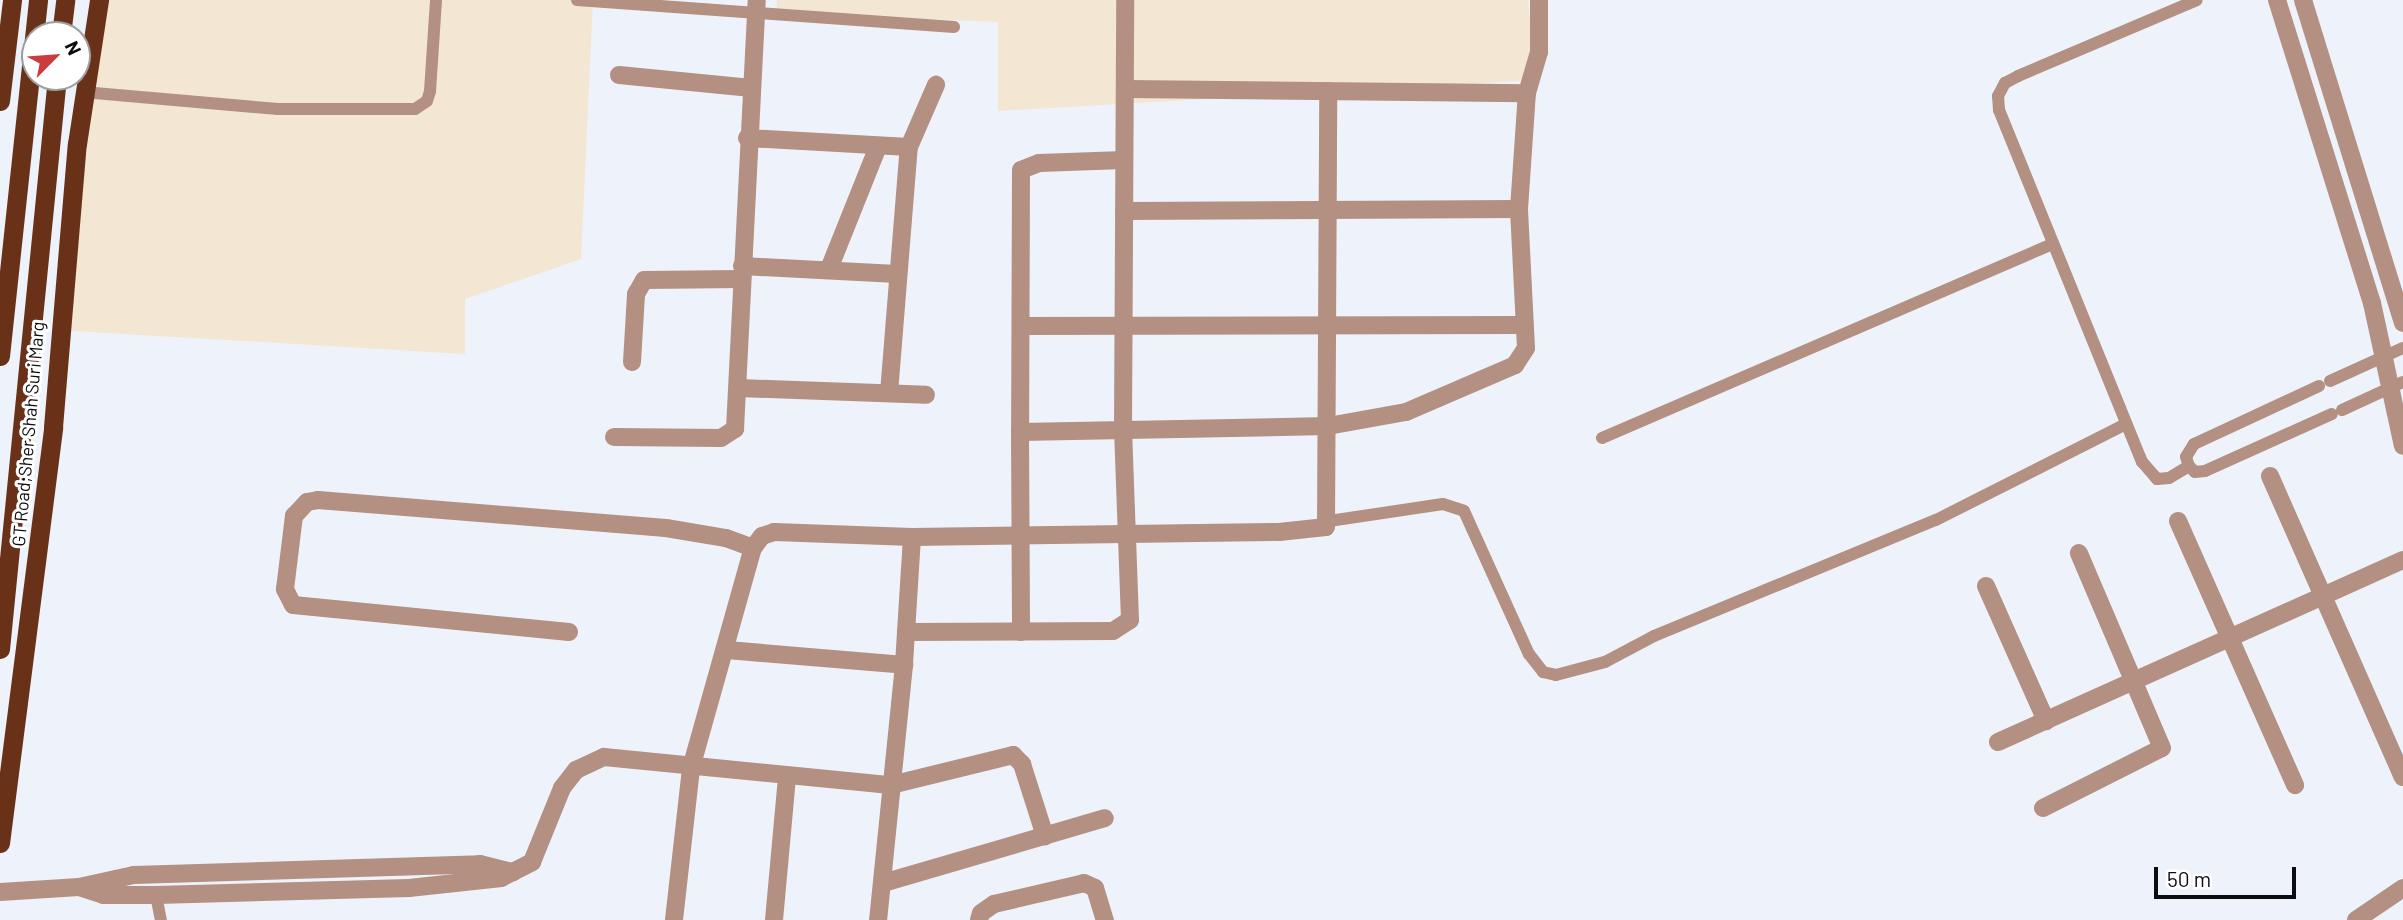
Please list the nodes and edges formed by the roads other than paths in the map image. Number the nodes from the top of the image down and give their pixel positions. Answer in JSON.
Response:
{"nodes":[{"id":1,"x":12,"y":0,"type":"edge"},
{"id":2,"x":38,"y":0,"type":"edge"},
{"id":3,"x":65,"y":0,"type":"edge"},
{"id":4,"x":99,"y":0,"type":"edge"},
{"id":5,"x":436,"y":0,"type":"edge"},
{"id":6,"x":577,"y":0,"type":"edge"},
{"id":7,"x":1125,"y":0,"type":"edge"},
{"id":8,"x":1539,"y":0,"type":"edge"},
{"id":9,"x":2197,"y":0,"type":"edge"},
{"id":10,"x":2277,"y":0,"type":"edge"},
{"id":11,"x":2303,"y":0,"type":"edge"},
{"id":12,"x":756,"y":8,"type":"edge"},
{"id":13,"x":63,"y":21,"type":"edge"},
{"id":14,"x":91,"y":22,"type":"edge"},
{"id":15,"x":954,"y":27,"type":"dead end"},
{"id":16,"x":619,"y":75,"type":"dead end"},
{"id":17,"x":936,"y":85,"type":"dead end"},
{"id":18,"x":751,"y":88,"type":"junction"},
{"id":19,"x":1126,"y":89,"type":"junction"},
{"id":20,"x":56,"y":91,"type":"edge"},
{"id":21,"x":1328,"y":91,"type":"junction"},
{"id":22,"x":83,"y":92,"type":"joint"},
{"id":23,"x":1527,"y":93,"type":"junction"},
{"id":24,"x":0,"y":101,"type":"edge"},
{"id":25,"x":747,"y":138,"type":"junction"},
{"id":26,"x":909,"y":147,"type":"junction"},
{"id":27,"x":877,"y":149,"type":"junction"},
{"id":28,"x":1124,"y":160,"type":"junction"},
{"id":29,"x":1519,"y":209,"type":"junction"},
{"id":30,"x":1124,"y":211,"type":"junction"},
{"id":31,"x":1326,"y":212,"type":"junction"},
{"id":32,"x":2053,"y":244,"type":"junction"},
{"id":33,"x":829,"y":269,"type":"junction"},
{"id":34,"x":742,"y":272,"type":"junction"},
{"id":35,"x":897,"y":274,"type":"junction"},
{"id":36,"x":2402,"y":311,"type":"edge"},
{"id":37,"x":2376,"y":319,"type":"junction"},
{"id":38,"x":1327,"y":324,"type":"junction"},
{"id":39,"x":1124,"y":325,"type":"junction"},
{"id":40,"x":1524,"y":325,"type":"junction"},
{"id":41,"x":1021,"y":326,"type":"junction"},
{"id":42,"x":2403,"y":348,"type":"edge"},
{"id":43,"x":0,"y":356,"type":"edge"},
{"id":44,"x":2384,"y":356,"type":"junction"},
{"id":45,"x":632,"y":362,"type":"dead end"},
{"id":46,"x":2397,"y":385,"type":"edge"},
{"id":47,"x":739,"y":388,"type":"junction"},
{"id":48,"x":889,"y":393,"type":"junction"},
{"id":49,"x":926,"y":395,"type":"dead end"},
{"id":50,"x":2126,"y":424,"type":"junction"},
{"id":51,"x":1328,"y":426,"type":"junction"},
{"id":52,"x":1123,"y":428,"type":"junction"},
{"id":53,"x":1020,"y":432,"type":"junction"},
{"id":54,"x":614,"y":437,"type":"dead end"},
{"id":55,"x":1602,"y":438,"type":"dead end"},
{"id":56,"x":2403,"y":446,"type":"edge"},
{"id":57,"x":2189,"y":466,"type":"junction"},
{"id":58,"x":2270,"y":476,"type":"dead end"},
{"id":59,"x":1329,"y":521,"type":"junction"},
{"id":60,"x":2178,"y":521,"type":"dead end"},
{"id":61,"x":1128,"y":536,"type":"junction"},
{"id":62,"x":912,"y":537,"type":"junction"},
{"id":63,"x":1020,"y":537,"type":"junction"},
{"id":64,"x":752,"y":548,"type":"junction"},
{"id":65,"x":2078,"y":553,"type":"dead end"},
{"id":66,"x":2403,"y":560,"type":"edge"},
{"id":67,"x":1986,"y":586,"type":"dead end"},
{"id":68,"x":2324,"y":594,"type":"junction"},
{"id":69,"x":569,"y":632,"type":"dead end"},
{"id":70,"x":906,"y":632,"type":"junction"},
{"id":71,"x":1021,"y":632,"type":"junction"},
{"id":72,"x":2231,"y":636,"type":"junction"},
{"id":73,"x":0,"y":649,"type":"edge"},
{"id":74,"x":727,"y":650,"type":"junction"},
{"id":75,"x":904,"y":665,"type":"junction"},
{"id":76,"x":2135,"y":680,"type":"junction"},
{"id":77,"x":2046,"y":721,"type":"junction"},
{"id":78,"x":1998,"y":742,"type":"dead end"},
{"id":79,"x":691,"y":768,"type":"junction"},
{"id":80,"x":2403,"y":777,"type":"edge"},
{"id":81,"x":787,"y":778,"type":"junction"},
{"id":82,"x":891,"y":785,"type":"junction"},
{"id":83,"x":2295,"y":785,"type":"dead end"},
{"id":84,"x":2043,"y":808,"type":"dead end"},
{"id":85,"x":1105,"y":818,"type":"dead end"},
{"id":86,"x":1045,"y":836,"type":"junction"},
{"id":87,"x":0,"y":843,"type":"edge"},
{"id":88,"x":513,"y":872,"type":"junction"},
{"id":89,"x":883,"y":883,"type":"junction"},
{"id":90,"x":79,"y":887,"type":"junction"},
{"id":91,"x":2403,"y":888,"type":"edge"},
{"id":92,"x":0,"y":892,"type":"edge"},
{"id":93,"x":156,"y":895,"type":"junction"},
{"id":94,"x":161,"y":920,"type":"edge"},
{"id":95,"x":674,"y":920,"type":"edge"},
{"id":96,"x":774,"y":920,"type":"edge"},
{"id":97,"x":878,"y":920,"type":"edge"},
{"id":98,"x":979,"y":920,"type":"edge"},
{"id":99,"x":1105,"y":920,"type":"edge"},
{"id":100,"x":2356,"y":920,"type":"edge"}],
"edges":[{"from":1,"to":24,"type":"highway"},
{"from":2,"to":43,"type":"highway"},
{"from":3,"to":13,"type":"highway"},
{"from":4,"to":14,"type":"highway","name":"GT Road;Sher Shah Suri Marg"},
{"from":5,"to":22,"type":"lane"},
{"from":6,"to":12,"type":"lane"},
{"from":7,"to":19,"type":"street"},
{"from":8,"to":23,"type":"street"},
{"from":9,"to":32,"type":"lane"},
{"from":10,"to":37,"type":"street"},
{"from":11,"to":36,"type":"street"},
{"from":12,"to":15,"type":"lane"},
{"from":12,"to":18,"type":"street"},
{"from":16,"to":18,"type":"street"},
{"from":17,"to":26,"type":"street"},
{"from":18,"to":25,"type":"street"},
{"from":19,"to":21,"type":"street"},
{"from":19,"to":28,"type":"street"},
{"from":20,"to":73,"type":"highway","name":"GT Road;Sher Shah Suri Marg"},
{"from":21,"to":23,"type":"street"},
{"from":21,"to":31,"type":"street"},
{"from":22,"to":87,"type":"highway","name":"GT Road;Sher Shah Suri Marg"},
{"from":23,"to":29,"type":"street"},
{"from":25,"to":27,"type":"street"},
{"from":25,"to":34,"type":"street"},
{"from":26,"to":27,"type":"street"},
{"from":26,"to":35,"type":"street"},
{"from":27,"to":33,"type":"street"},
{"from":28,"to":30,"type":"street"},
{"from":28,"to":41,"type":"street"},
{"from":29,"to":31,"type":"street"},
{"from":29,"to":40,"type":"street"},
{"from":30,"to":31,"type":"street"},
{"from":30,"to":39,"type":"street"},
{"from":31,"to":38,"type":"street"},
{"from":32,"to":50,"type":"lane"},
{"from":32,"to":55,"type":"lane"},
{"from":33,"to":34,"type":"street"},
{"from":33,"to":35,"type":"street"},
{"from":34,"to":45,"type":"street"},
{"from":34,"to":47,"type":"street"},
{"from":35,"to":48,"type":"street"},
{"from":36,"to":37,"type":"street"},
{"from":37,"to":44,"type":"street"},
{"from":38,"to":39,"type":"street"},
{"from":38,"to":40,"type":"street"},
{"from":38,"to":51,"type":"street"},
{"from":39,"to":41,"type":"street"},
{"from":39,"to":52,"type":"street"},
{"from":40,"to":51,"type":"street"},
{"from":41,"to":53,"type":"street"},
{"from":42,"to":44,"type":"lane"},
{"from":44,"to":46,"type":"street"},
{"from":44,"to":57,"type":"lane"},
{"from":46,"to":56,"type":"street"},
{"from":46,"to":57,"type":"lane"},
{"from":47,"to":48,"type":"street"},
{"from":47,"to":54,"type":"street"},
{"from":48,"to":49,"type":"street"},
{"from":50,"to":57,"type":"lane"},
{"from":50,"to":59,"type":"lane"},
{"from":51,"to":52,"type":"street"},
{"from":51,"to":59,"type":"street"},
{"from":52,"to":53,"type":"street"},
{"from":52,"to":61,"type":"street"},
{"from":53,"to":63,"type":"street"},
{"from":58,"to":68,"type":"street"},
{"from":59,"to":61,"type":"street"},
{"from":60,"to":72,"type":"street"},
{"from":61,"to":63,"type":"street"},
{"from":61,"to":71,"type":"street"},
{"from":62,"to":63,"type":"street"},
{"from":62,"to":64,"type":"street"},
{"from":62,"to":70,"type":"street"},
{"from":63,"to":71,"type":"street"},
{"from":64,"to":69,"type":"street"},
{"from":64,"to":74,"type":"street"},
{"from":65,"to":76,"type":"street"},
{"from":66,"to":68,"type":"street"},
{"from":67,"to":77,"type":"street"},
{"from":68,"to":72,"type":"street"},
{"from":68,"to":80,"type":"street"},
{"from":70,"to":71,"type":"street"},
{"from":70,"to":75,"type":"street"},
{"from":72,"to":76,"type":"street"},
{"from":72,"to":83,"type":"street"},
{"from":74,"to":75,"type":"street"},
{"from":74,"to":79,"type":"street"},
{"from":75,"to":82,"type":"street"},
{"from":76,"to":77,"type":"street"},
{"from":76,"to":84,"type":"street"},
{"from":77,"to":78,"type":"street"},
{"from":79,"to":81,"type":"street"},
{"from":79,"to":88,"type":"street"},
{"from":79,"to":95,"type":"street"},
{"from":81,"to":82,"type":"street"},
{"from":81,"to":96,"type":"street"},
{"from":82,"to":86,"type":"street"},
{"from":82,"to":89,"type":"street"},
{"from":85,"to":86,"type":"street"},
{"from":86,"to":89,"type":"street"},
{"from":88,"to":90,"type":"street"},
{"from":88,"to":93,"type":"street"},
{"from":89,"to":97,"type":"street"},
{"from":90,"to":92,"type":"street"},
{"from":90,"to":93,"type":"street"},
{"from":91,"to":100,"type":"street"},
{"from":93,"to":94,"type":"lane"},
{"from":98,"to":99,"type":"street"}]}
